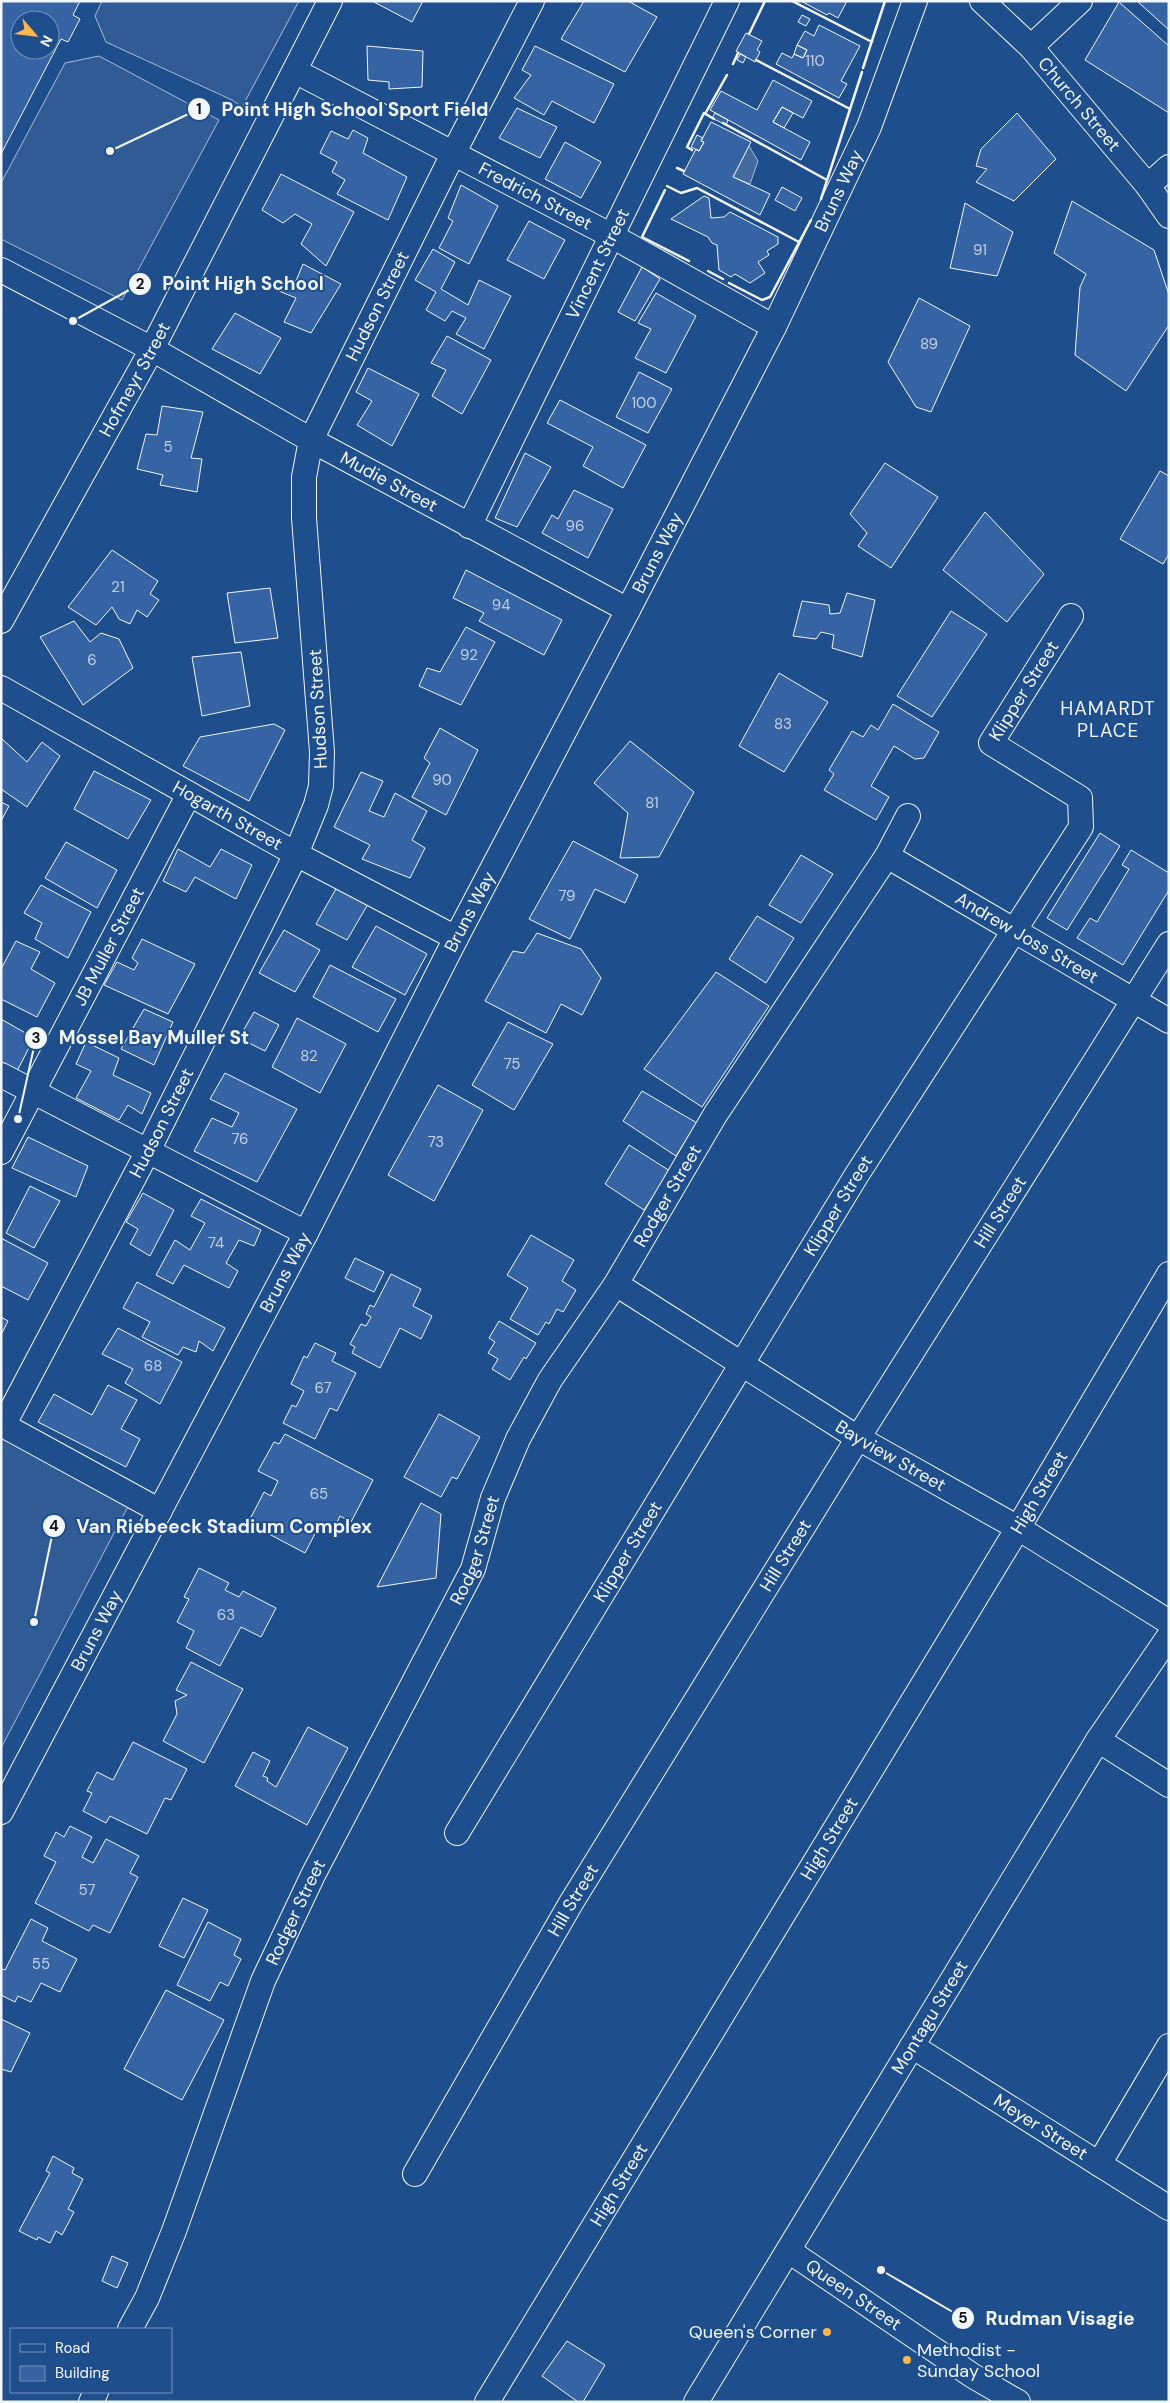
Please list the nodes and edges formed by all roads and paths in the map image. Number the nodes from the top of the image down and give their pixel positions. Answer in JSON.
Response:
{"nodes":[{"id":1,"x":330,"y":1,"type":"edge"},
{"id":2,"x":532,"y":1,"type":"edge"},
{"id":3,"x":727,"y":1,"type":"edge"},
{"id":4,"x":914,"y":1,"type":"edge"},
{"id":5,"x":982,"y":1,"type":"edge"},
{"id":6,"x":1080,"y":1,"type":"edge"},
{"id":7,"x":1031,"y":47,"type":"junction"},
{"id":8,"x":295,"y":71,"type":"junction"},
{"id":9,"x":453,"y":154,"type":"junction"},
{"id":10,"x":1169,"y":167,"type":"edge"},
{"id":11,"x":1148,"y":186,"type":"junction"},
{"id":12,"x":1169,"y":216,"type":"edge"},
{"id":13,"x":612,"y":236,"type":"junction"},
{"id":14,"x":1,"y":270,"type":"edge"},
{"id":15,"x":774,"y":327,"type":"junction"},
{"id":16,"x":152,"y":350,"type":"junction"},
{"id":17,"x":311,"y":440,"type":"junction"},
{"id":18,"x":469,"y":526,"type":"junction"},
{"id":19,"x":628,"y":610,"type":"junction"},
{"id":20,"x":1070,"y":616,"type":"dead end"},
{"id":21,"x":1,"y":621,"type":"edge"},
{"id":22,"x":1,"y":688,"type":"edge"},
{"id":23,"x":188,"y":794,"type":"junction"},
{"id":24,"x":908,"y":816,"type":"dead end"},
{"id":25,"x":296,"y":854,"type":"junction"},
{"id":26,"x":887,"y":856,"type":"junction"},
{"id":27,"x":1016,"y":931,"type":"junction"},
{"id":28,"x":456,"y":938,"type":"junction"},
{"id":29,"x":1169,"y":944,"type":"edge"},
{"id":30,"x":1134,"y":1002,"type":"junction"},
{"id":31,"x":1169,"y":1021,"type":"edge"},
{"id":32,"x":1,"y":1075,"type":"edge"},
{"id":33,"x":34,"y":1092,"type":"junction"},
{"id":34,"x":148,"y":1151,"type":"junction"},
{"id":35,"x":1,"y":1152,"type":"edge"},
{"id":36,"x":306,"y":1233,"type":"junction"},
{"id":37,"x":1169,"y":1274,"type":"edge"},
{"id":38,"x":616,"y":1284,"type":"junction"},
{"id":39,"x":743,"y":1365,"type":"junction"},
{"id":40,"x":2,"y":1425,"type":"edge"},
{"id":41,"x":858,"y":1438,"type":"junction"},
{"id":42,"x":160,"y":1511,"type":"junction"},
{"id":43,"x":1018,"y":1528,"type":"junction"},
{"id":44,"x":1169,"y":1622,"type":"edge"},
{"id":45,"x":1169,"y":1636,"type":"edge"},
{"id":46,"x":1098,"y":1740,"type":"junction"},
{"id":47,"x":1169,"y":1785,"type":"edge"},
{"id":48,"x":1,"y":1812,"type":"edge"},
{"id":49,"x":458,"y":1833,"type":"dead end"},
{"id":50,"x":912,"y":2046,"type":"junction"},
{"id":51,"x":1169,"y":2046,"type":"edge"},
{"id":52,"x":1099,"y":2164,"type":"junction"},
{"id":53,"x":415,"y":2174,"type":"dead end"},
{"id":54,"x":1169,"y":2208,"type":"edge"},
{"id":55,"x":789,"y":2251,"type":"junction"},
{"id":56,"x":131,"y":2328,"type":"edge"},
{"id":57,"x":495,"y":2399,"type":"edge"},
{"id":58,"x":696,"y":2402,"type":"edge"},
{"id":59,"x":1018,"y":2402,"type":"edge"}],
"edges":[{"from":1,"to":8,"type":"street","name":"Hofmeyr Street"},
{"from":2,"to":9,"type":"street","name":"Hudson Street"},
{"from":3,"to":13,"type":"street","name":"Vincent Street"},
{"from":4,"to":15,"type":"street","name":"Bruns Way"},
{"from":5,"to":7,"type":"street","name":"Church Street"},
{"from":6,"to":7,"type":"street"},
{"from":7,"to":11,"type":"street","name":"Church Street"},
{"from":8,"to":9,"type":"street","name":"Fredrich Street"},
{"from":8,"to":16,"type":"street","name":"Hofmeyr Street"},
{"from":9,"to":13,"type":"street","name":"Fredrich Street"},
{"from":9,"to":17,"type":"street","name":"Hudson Street"},
{"from":10,"to":11,"type":"street"},
{"from":11,"to":12,"type":"street","name":"Church Street"},
{"from":13,"to":15,"type":"street","name":"Fredrich Street"},
{"from":13,"to":18,"type":"street","name":"Vincent Street"},
{"from":14,"to":16,"type":"street","name":"Mudie Street"},
{"from":15,"to":19,"type":"street","name":"Bruns Way"},
{"from":16,"to":17,"type":"street","name":"Mudie Street"},
{"from":16,"to":21,"type":"street","name":"Hofmeyr Street"},
{"from":17,"to":18,"type":"street","name":"Mudie Street"},
{"from":17,"to":25,"type":"street","name":"Hudson Street"},
{"from":18,"to":19,"type":"street","name":"Mudie Street"},
{"from":19,"to":28,"type":"street","name":"Bruns Way"},
{"from":20,"to":27,"type":"street","name":"Klipper Street"},
{"from":22,"to":23,"type":"street","name":"Hogarth Street"},
{"from":23,"to":25,"type":"street","name":"Hogarth Street"},
{"from":23,"to":33,"type":"street","name":"JB Muller Street"},
{"from":24,"to":26,"type":"street","name":"Rodger Street"},
{"from":25,"to":28,"type":"street","name":"Hogarth Street"},
{"from":25,"to":34,"type":"street","name":"Hudson Street"},
{"from":26,"to":27,"type":"street","name":"Andrew Joss Street"},
{"from":26,"to":38,"type":"street","name":"Rodger Street"},
{"from":27,"to":30,"type":"street","name":"Andrew Joss Street"},
{"from":27,"to":39,"type":"street","name":"Klipper Street"},
{"from":28,"to":36,"type":"street","name":"Bruns Way"},
{"from":29,"to":30,"type":"street","name":"Hill Street"},
{"from":30,"to":31,"type":"street","name":"Andrew Joss Street"},
{"from":30,"to":41,"type":"street","name":"Hill Street"},
{"from":32,"to":33,"type":"street"},
{"from":33,"to":34,"type":"street"},
{"from":33,"to":35,"type":"street","name":"JB Muller Street"},
{"from":34,"to":36,"type":"street"},
{"from":34,"to":40,"type":"street","name":"Hudson Street"},
{"from":36,"to":42,"type":"street","name":"Bruns Way"},
{"from":37,"to":43,"type":"street","name":"High Street"},
{"from":38,"to":39,"type":"street","name":"Bayview Street"},
{"from":38,"to":56,"type":"street","name":"Rodger Street"},
{"from":39,"to":41,"type":"street","name":"Bayview Street"},
{"from":39,"to":49,"type":"street","name":"Klipper Street"},
{"from":40,"to":42,"type":"street"},
{"from":41,"to":43,"type":"street","name":"Bayview Street"},
{"from":41,"to":53,"type":"street","name":"Hill Street"},
{"from":42,"to":48,"type":"street","name":"Bruns Way"},
{"from":43,"to":44,"type":"street","name":"Bayview Street"},
{"from":43,"to":57,"type":"street","name":"High Street"},
{"from":45,"to":46,"type":"street","name":"Montagu Street"},
{"from":46,"to":47,"type":"street"},
{"from":46,"to":50,"type":"street","name":"Montagu Street"},
{"from":50,"to":52,"type":"street","name":"Meyer Street"},
{"from":50,"to":55,"type":"street","name":"Montagu Street"},
{"from":51,"to":52,"type":"street"},
{"from":52,"to":54,"type":"street","name":"Meyer Street"},
{"from":55,"to":58,"type":"street","name":"Montagu Street"},
{"from":55,"to":59,"type":"street","name":"Queen Street"}]}
